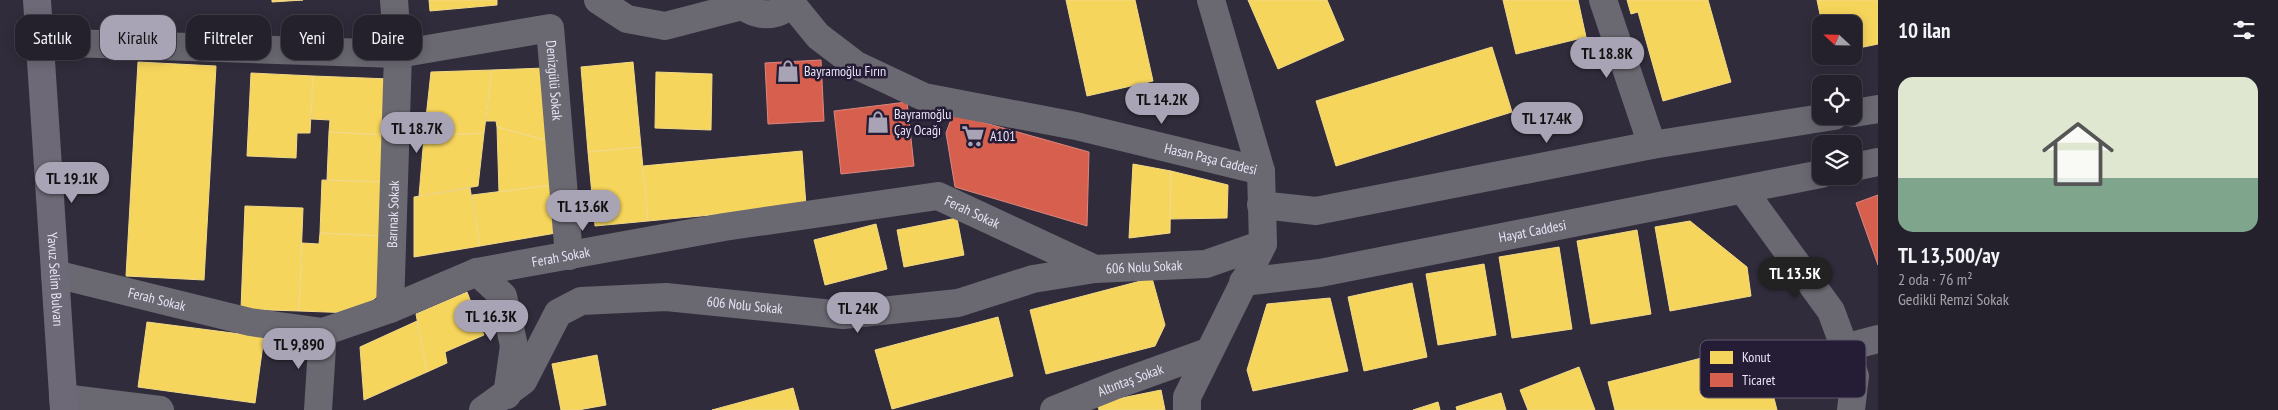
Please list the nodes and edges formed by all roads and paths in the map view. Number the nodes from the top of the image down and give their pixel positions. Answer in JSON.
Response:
{"nodes":[{"id":1,"x":37,"y":0,"type":"edge"},
{"id":2,"x":394,"y":0,"type":"edge"},
{"id":3,"x":598,"y":0,"type":"edge"},
{"id":4,"x":1211,"y":0,"type":"edge"},
{"id":5,"x":1603,"y":0,"type":"edge"},
{"id":6,"x":792,"y":2,"type":"edge"},
{"id":7,"x":740,"y":3,"type":"edge"},
{"id":8,"x":38,"y":15,"type":"edge"},
{"id":9,"x":395,"y":15,"type":"edge"},
{"id":10,"x":90,"y":44,"type":"edge"},
{"id":11,"x":422,"y":50,"type":"edge"},
{"id":12,"x":353,"y":52,"type":"edge"},
{"id":13,"x":40,"y":60,"type":"edge"},
{"id":14,"x":398,"y":60,"type":"edge"},
{"id":15,"x":1878,"y":109,"type":"edge"},
{"id":16,"x":1862,"y":112,"type":"edge"},
{"id":17,"x":1812,"y":120,"type":"edge"},
{"id":18,"x":1652,"y":146,"type":"junction"},
{"id":19,"x":1878,"y":162,"type":"edge"},
{"id":20,"x":1862,"y":165,"type":"edge"},
{"id":21,"x":1261,"y":171,"type":"junction"},
{"id":22,"x":1812,"y":176,"type":"edge"},
{"id":23,"x":1743,"y":190,"type":"junction"},
{"id":24,"x":1261,"y":205,"type":"junction"},
{"id":25,"x":1262,"y":244,"type":"junction"},
{"id":26,"x":569,"y":256,"type":"junction"},
{"id":27,"x":1095,"y":268,"type":"junction"},
{"id":28,"x":477,"y":272,"type":"junction"},
{"id":29,"x":55,"y":274,"type":"junction"},
{"id":30,"x":1243,"y":282,"type":"junction"},
{"id":31,"x":390,"y":309,"type":"junction"},
{"id":32,"x":323,"y":332,"type":"junction"},
{"id":33,"x":1841,"y":340,"type":"edge"},
{"id":34,"x":1208,"y":352,"type":"junction"},
{"id":35,"x":505,"y":401,"type":"edge"},
{"id":36,"x":64,"y":404,"type":"edge"},
{"id":37,"x":160,"y":410,"type":"edge"},
{"id":38,"x":318,"y":410,"type":"edge"},
{"id":39,"x":483,"y":410,"type":"edge"},
{"id":40,"x":1054,"y":410,"type":"edge"},
{"id":41,"x":1187,"y":410,"type":"edge"}],
"edges":[{"from":1,"to":8,"type":"main road","name":"Yavuz Selim Bulvarı"},
{"from":2,"to":9,"type":"street","name":"Barınak Sokak"},
{"from":3,"to":7,"type":"street"},
{"from":4,"to":21,"type":"street"},
{"from":5,"to":18,"type":"street"},
{"from":6,"to":7,"type":"street"},
{"from":6,"to":21,"type":"street","name":"Hasan Paşa Caddesi"},
{"from":10,"to":12,"type":"street","name":"Denizgülü Sokak"},
{"from":11,"to":26,"type":"street","name":"Denizgülü Sokak"},
{"from":13,"to":29,"type":"main road","name":"Yavuz Selim Bulvarı"},
{"from":14,"to":31,"type":"street","name":"Barınak Sokak"},
{"from":15,"to":16,"type":"street"},
{"from":17,"to":18,"type":"street"},
{"from":18,"to":24,"type":"street"},
{"from":19,"to":20,"type":"street"},
{"from":21,"to":24,"type":"street","name":"Hasan Paşa Caddesi"},
{"from":22,"to":23,"type":"street","name":"Hayat Caddesi"},
{"from":23,"to":30,"type":"street","name":"Hayat Caddesi"},
{"from":23,"to":33,"type":"street"},
{"from":24,"to":25,"type":"street","name":"Hasan Paşa Caddesi"},
{"from":25,"to":27,"type":"street","name":"606 Nolu Sokak"},
{"from":25,"to":30,"type":"street","name":"Hasan Paşa Caddesi"},
{"from":26,"to":27,"type":"street","name":"Ferah Sokak"},
{"from":26,"to":28,"type":"street","name":"Ferah Sokak"},
{"from":27,"to":35,"type":"street","name":"606 Nolu Sokak"},
{"from":28,"to":31,"type":"street","name":"Ferah Sokak"},
{"from":28,"to":35,"type":"street"},
{"from":29,"to":32,"type":"street","name":"Ferah Sokak"},
{"from":29,"to":36,"type":"main road","name":"Yavuz Selim Bulvarı"},
{"from":30,"to":34,"type":"street","name":"Hasan Paşa Caddesi"},
{"from":31,"to":32,"type":"street","name":"Ferah Sokak"},
{"from":32,"to":38,"type":"street"},
{"from":34,"to":40,"type":"street","name":"Altıntaş Sokak"},
{"from":34,"to":41,"type":"street","name":"Hasan Paşa Caddesi"},
{"from":35,"to":39,"type":"street","name":"606 Nolu Sokak"},
{"from":36,"to":37,"type":"street"}]}
